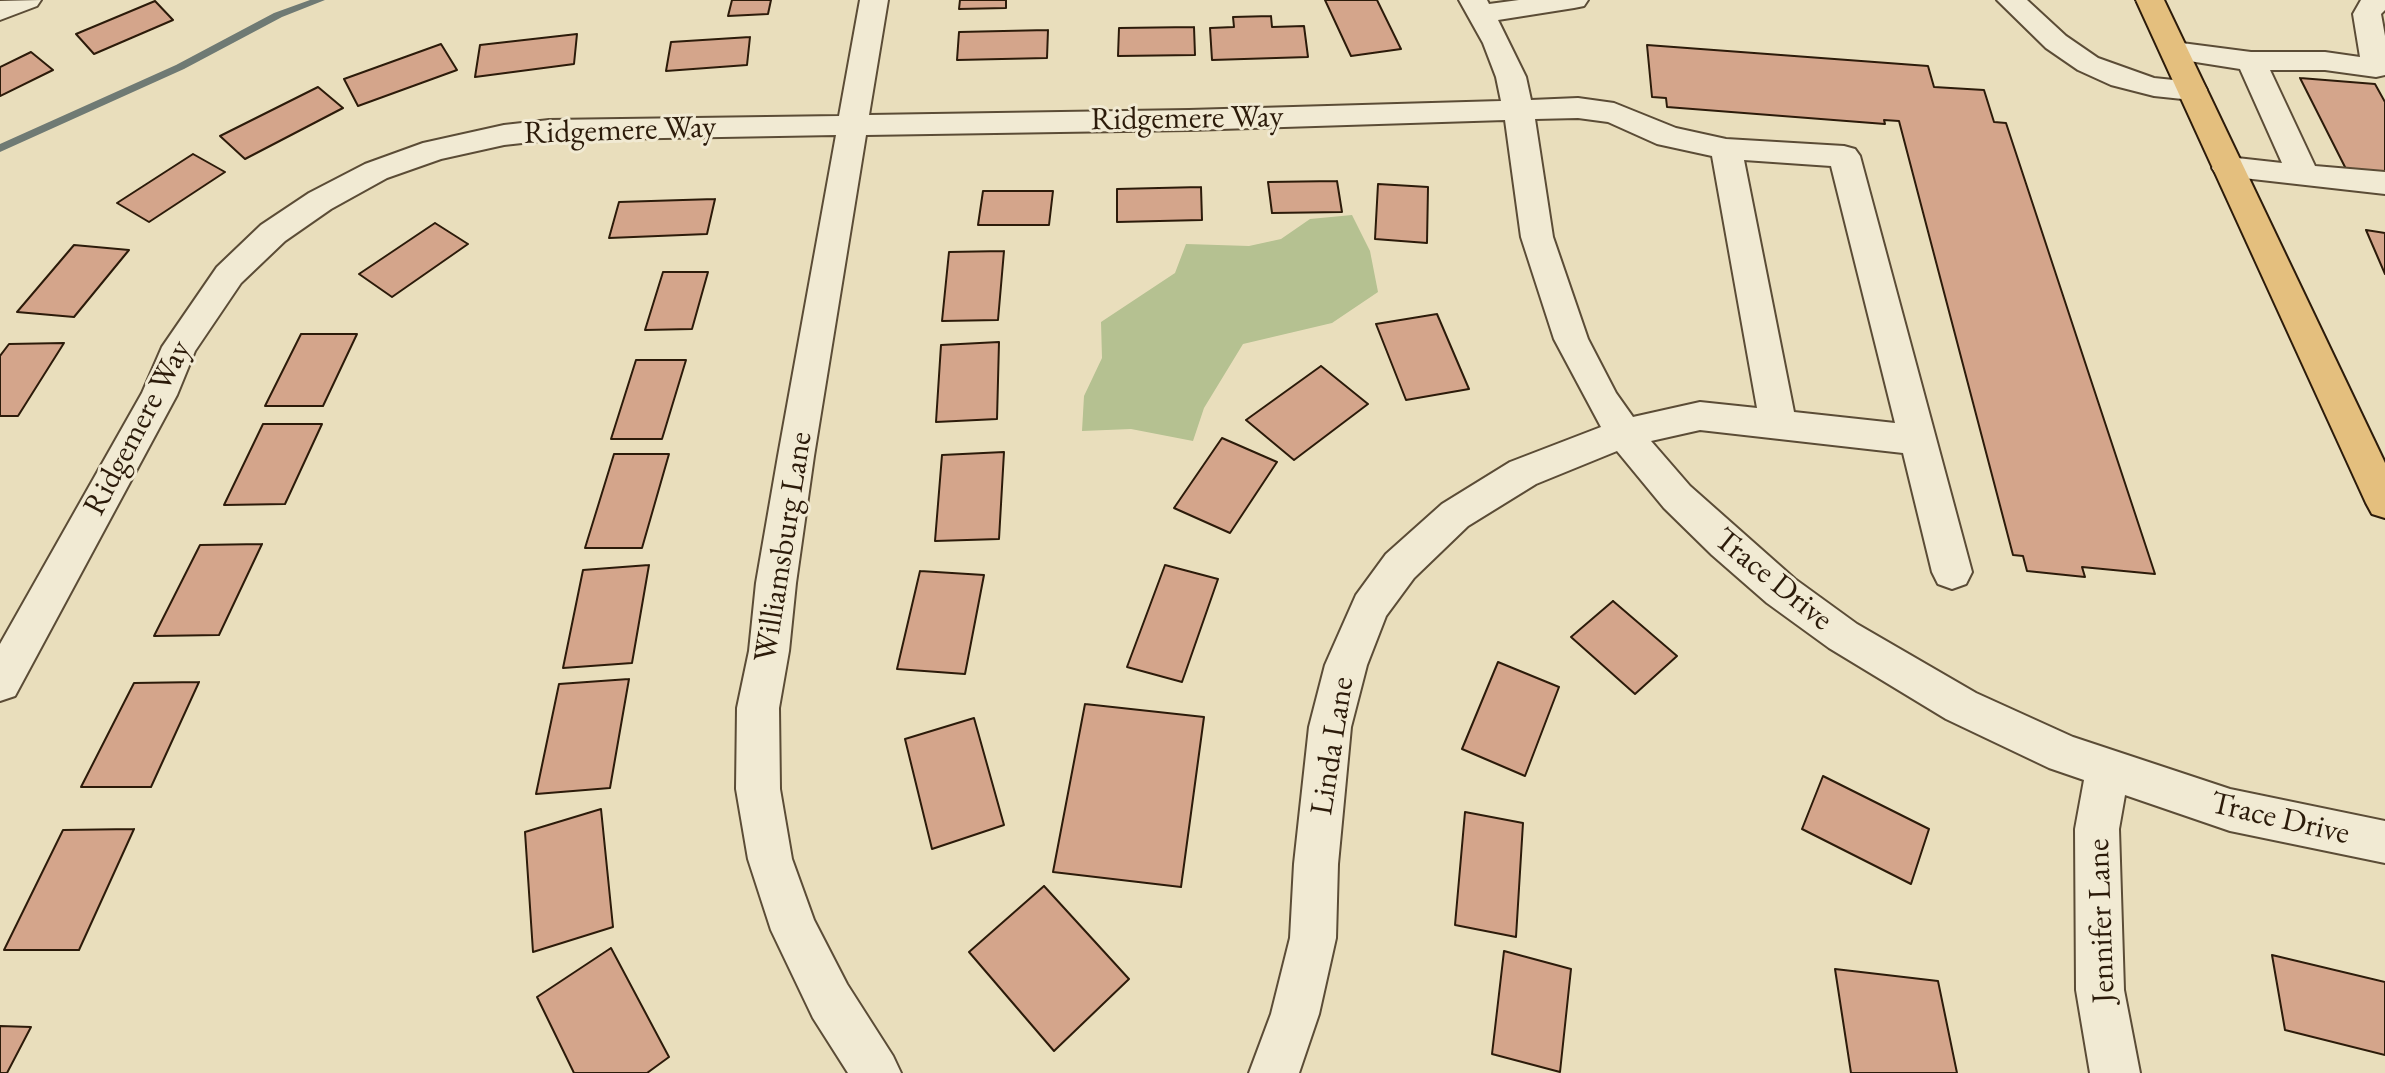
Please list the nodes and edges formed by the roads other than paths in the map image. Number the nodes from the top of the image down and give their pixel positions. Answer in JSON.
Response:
{"nodes":[{"id":1,"x":27,"y":0,"type":"edge"},
{"id":2,"x":874,"y":0,"type":"edge"},
{"id":3,"x":1574,"y":0,"type":"edge"},
{"id":4,"x":2011,"y":0,"type":"edge"},
{"id":5,"x":2150,"y":0,"type":"edge"},
{"id":6,"x":2385,"y":1,"type":"edge"},
{"id":7,"x":1478,"y":7,"type":"edge"},
{"id":8,"x":0,"y":11,"type":"edge"},
{"id":9,"x":2174,"y":51,"type":"junction"},
{"id":10,"x":2251,"y":61,"type":"junction"},
{"id":11,"x":2380,"y":70,"type":"edge"},
{"id":12,"x":2192,"y":90,"type":"junction"},
{"id":13,"x":1519,"y":111,"type":"junction"},
{"id":14,"x":853,"y":126,"type":"junction"},
{"id":15,"x":1726,"y":149,"type":"junction"},
{"id":16,"x":2228,"y":168,"type":"junction"},
{"id":17,"x":2304,"y":176,"type":"junction"},
{"id":18,"x":2385,"y":183,"type":"edge"},
{"id":19,"x":1778,"y":425,"type":"junction"},
{"id":20,"x":1625,"y":433,"type":"junction"},
{"id":21,"x":1917,"y":440,"type":"junction"},
{"id":22,"x":2385,"y":503,"type":"edge"},
{"id":23,"x":1952,"y":572,"type":"dead end"},
{"id":24,"x":0,"y":683,"type":"edge"},
{"id":25,"x":2107,"y":770,"type":"junction"},
{"id":26,"x":2385,"y":842,"type":"edge"},
{"id":27,"x":876,"y":1073,"type":"edge"},
{"id":28,"x":1275,"y":1073,"type":"edge"},
{"id":29,"x":2115,"y":1073,"type":"edge"}],
"edges":[{"from":1,"to":8,"type":"street"},
{"from":2,"to":14,"type":"street","name":"Williamsburg Lane"},
{"from":3,"to":7,"type":"street"},
{"from":4,"to":12,"type":"street"},
{"from":5,"to":9,"type":"main road"},
{"from":6,"to":11,"type":"street"},
{"from":7,"to":13,"type":"street","name":"Trace Drive"},
{"from":9,"to":10,"type":"street"},
{"from":9,"to":12,"type":"main road"},
{"from":10,"to":11,"type":"street"},
{"from":10,"to":17,"type":"street"},
{"from":12,"to":16,"type":"main road"},
{"from":13,"to":14,"type":"street","name":"Ridgemere Way"},
{"from":13,"to":15,"type":"street","name":"Ridgemere Way"},
{"from":13,"to":20,"type":"street","name":"Trace Drive"},
{"from":14,"to":24,"type":"street","name":"Ridgemere Way"},
{"from":14,"to":27,"type":"street","name":"Williamsburg Lane"},
{"from":15,"to":19,"type":"street"},
{"from":15,"to":21,"type":"street","name":"Ridgemere Way"},
{"from":16,"to":17,"type":"street"},
{"from":16,"to":22,"type":"main road"},
{"from":17,"to":18,"type":"street"},
{"from":19,"to":20,"type":"street","name":"Linda Lane"},
{"from":19,"to":21,"type":"street","name":"Linda Lane"},
{"from":20,"to":25,"type":"street","name":"Trace Drive"},
{"from":20,"to":28,"type":"street","name":"Linda Lane"},
{"from":21,"to":23,"type":"street"},
{"from":25,"to":26,"type":"street","name":"Trace Drive"},
{"from":25,"to":29,"type":"street","name":"Jennifer Lane"}]}
